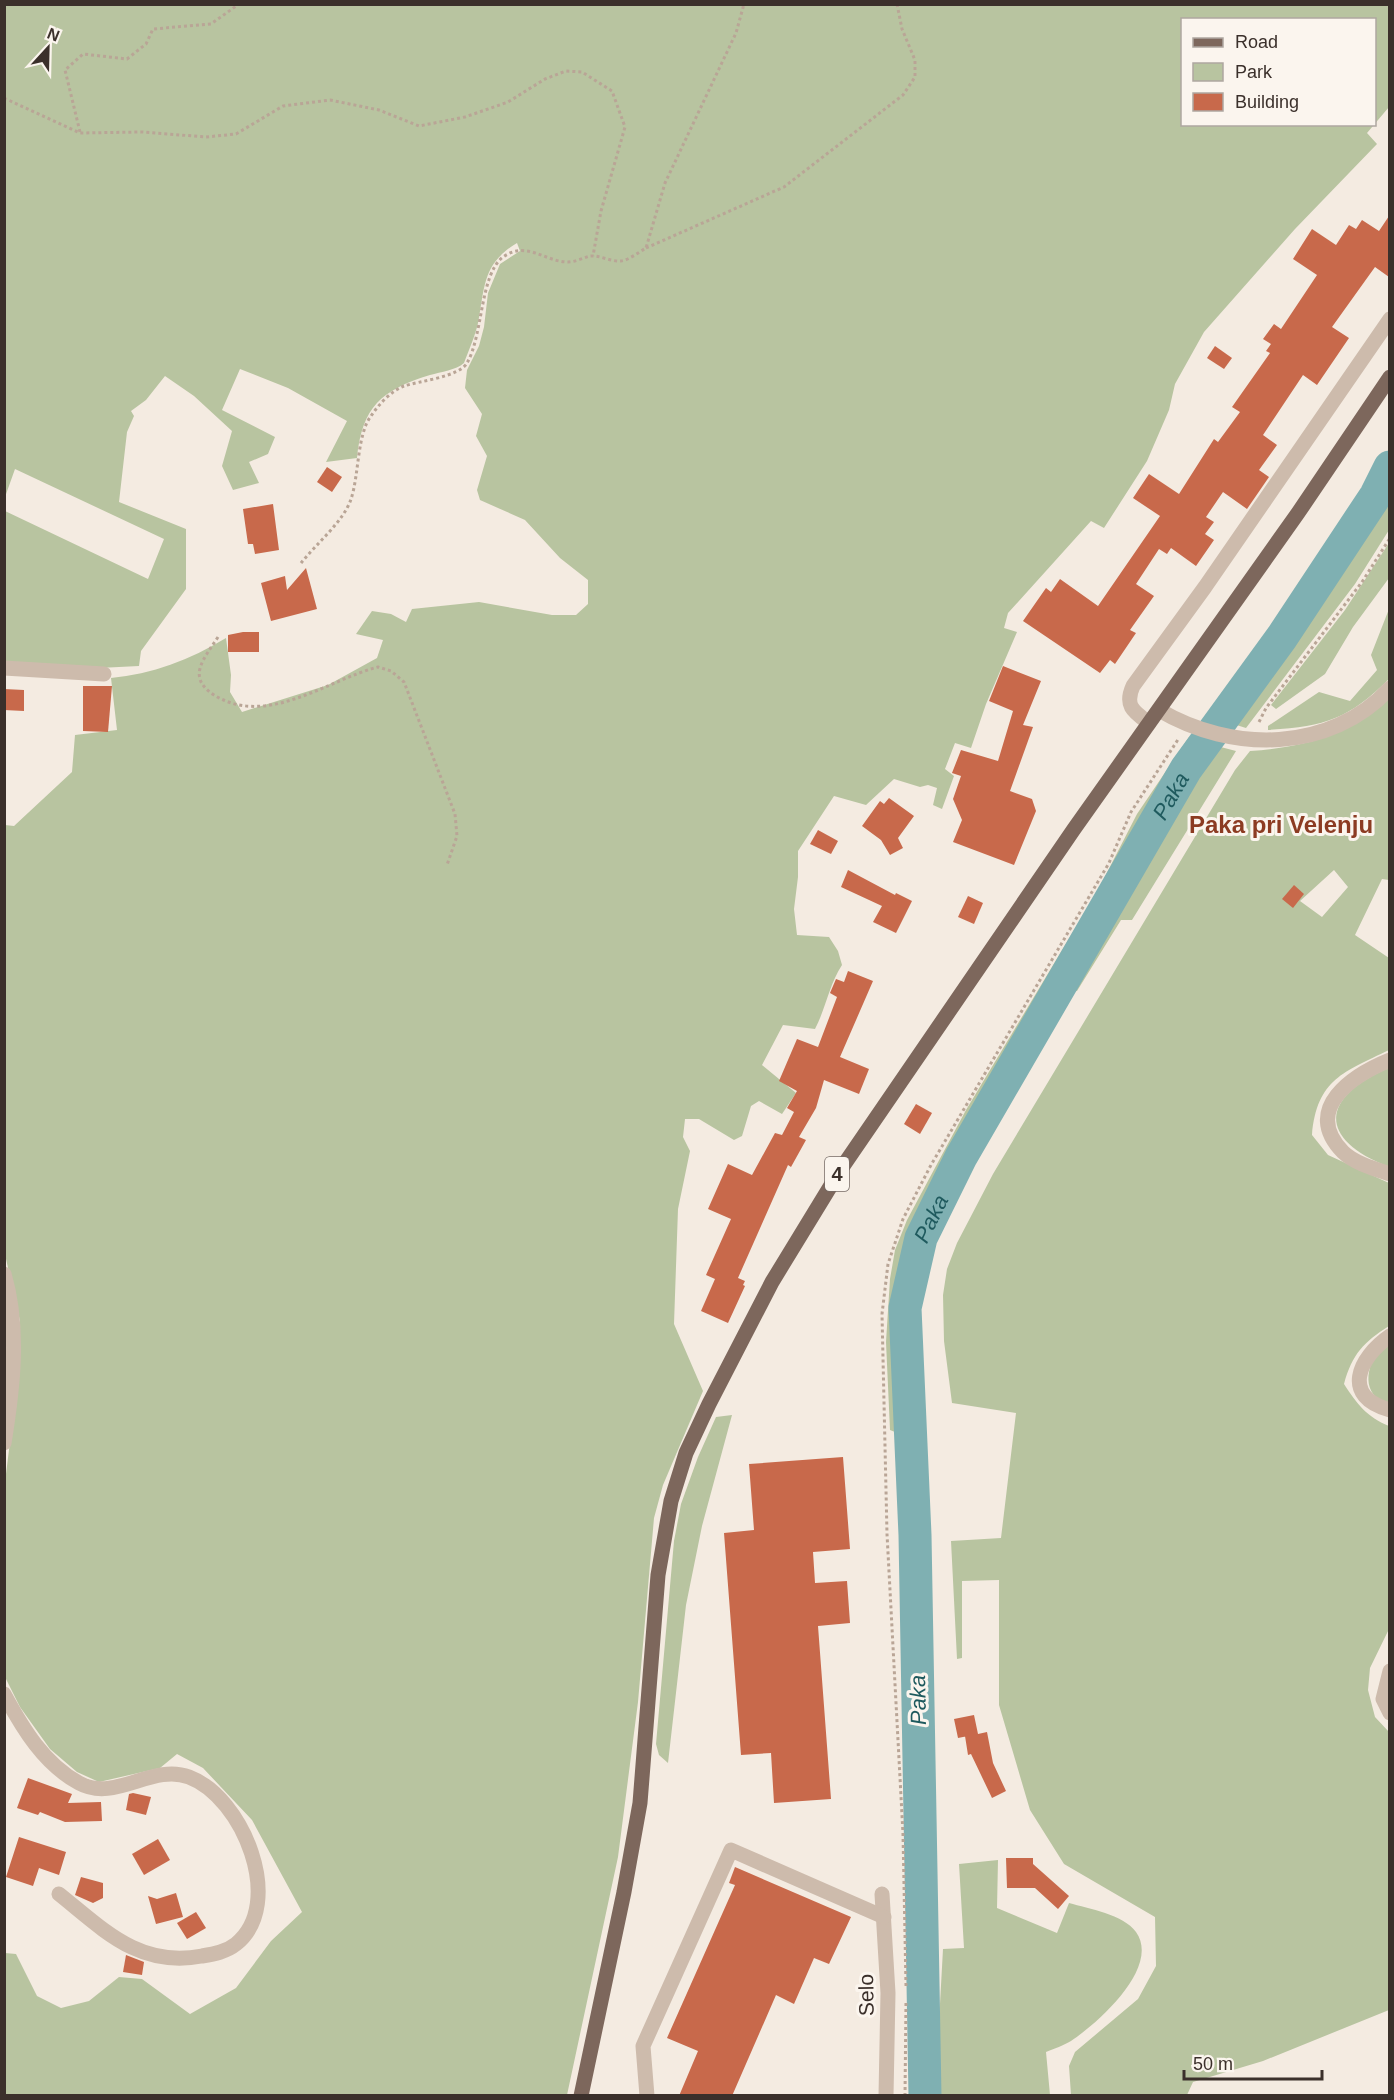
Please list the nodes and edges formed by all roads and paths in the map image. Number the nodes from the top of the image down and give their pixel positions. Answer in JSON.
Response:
{"nodes":[{"id":1,"x":239,"y":4,"type":"edge"},
{"id":2,"x":744,"y":4,"type":"edge"},
{"id":3,"x":897,"y":4,"type":"edge"},
{"id":4,"x":4,"y":98,"type":"edge"},
{"id":5,"x":80,"y":133,"type":"junction"},
{"id":6,"x":646,"y":248,"type":"junction"},
{"id":7,"x":593,"y":256,"type":"junction"},
{"id":8,"x":1389,"y":319,"type":"edge"},
{"id":9,"x":1389,"y":377,"type":"edge"},
{"id":10,"x":1389,"y":538,"type":"edge"},
{"id":11,"x":301,"y":563,"type":"dead end"},
{"id":12,"x":218,"y":637,"type":"dead end"},
{"id":13,"x":4,"y":668,"type":"edge"},
{"id":14,"x":104,"y":674,"type":"dead end"},
{"id":15,"x":1389,"y":688,"type":"edge"},
{"id":16,"x":1266,"y":708,"type":"dead end"},
{"id":17,"x":1154,"y":717,"type":"junction"},
{"id":18,"x":1188,"y":724,"type":"junction"},
{"id":19,"x":447,"y":864,"type":"dead end"},
{"id":20,"x":1389,"y":1060,"type":"edge"},
{"id":21,"x":1389,"y":1174,"type":"edge"},
{"id":22,"x":4,"y":1274,"type":"edge"},
{"id":23,"x":1389,"y":1336,"type":"edge"},
{"id":24,"x":1389,"y":1410,"type":"edge"},
{"id":25,"x":4,"y":1443,"type":"edge"},
{"id":26,"x":1389,"y":1671,"type":"edge"},
{"id":27,"x":4,"y":1694,"type":"edge"},
{"id":28,"x":1389,"y":1713,"type":"edge"},
{"id":29,"x":59,"y":1894,"type":"dead end"},
{"id":30,"x":882,"y":1894,"type":"dead end"},
{"id":31,"x":884,"y":1917,"type":"junction"},
{"id":32,"x":581,"y":2096,"type":"edge"},
{"id":33,"x":647,"y":2096,"type":"edge"},
{"id":34,"x":886,"y":2096,"type":"edge"},
{"id":35,"x":905,"y":2096,"type":"edge"}],
"edges":[{"from":1,"to":5,"type":"path"},
{"from":2,"to":6,"type":"path"},
{"from":3,"to":6,"type":"path"},
{"from":4,"to":5,"type":"path"},
{"from":5,"to":7,"type":"path"},
{"from":6,"to":7,"type":"path"},
{"from":7,"to":11,"type":"path"},
{"from":8,"to":17,"type":"street"},
{"from":9,"to":17,"type":"main road","number":"4"},
{"from":10,"to":16,"type":"path"},
{"from":12,"to":19,"type":"path"},
{"from":13,"to":14,"type":"street"},
{"from":15,"to":18,"type":"street"},
{"from":17,"to":18,"type":"street"},
{"from":17,"to":32,"type":"main road","number":"4"},
{"from":18,"to":35,"type":"path"},
{"from":20,"to":21,"type":"street"},
{"from":22,"to":25,"type":"street"},
{"from":23,"to":24,"type":"street"},
{"from":26,"to":28,"type":"street"},
{"from":27,"to":29,"type":"street"},
{"from":30,"to":31,"type":"street","name":"Selo"},
{"from":31,"to":33,"type":"street"},
{"from":31,"to":34,"type":"street","name":"Selo"}]}
